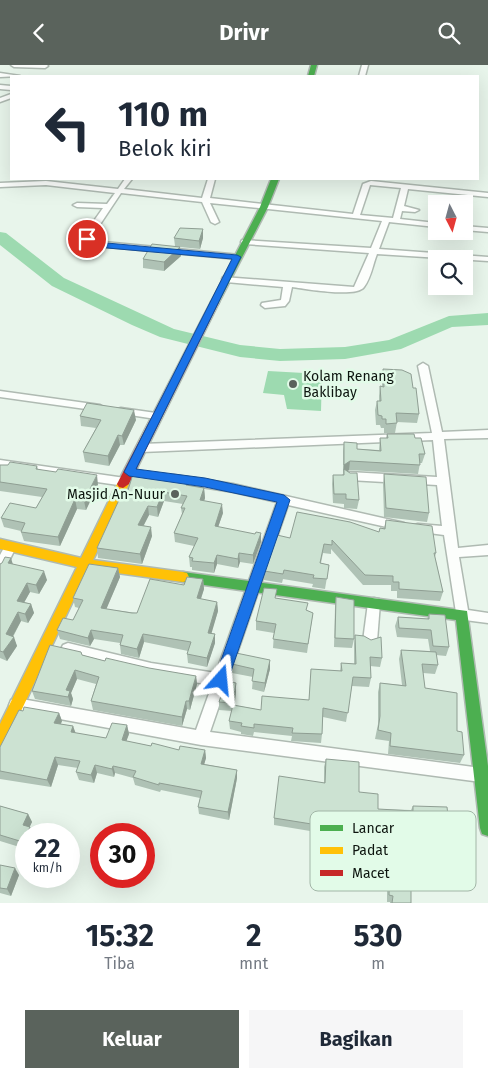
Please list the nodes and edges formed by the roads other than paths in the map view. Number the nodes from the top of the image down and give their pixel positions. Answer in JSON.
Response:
{"nodes":[{"id":1,"x":14,"y":65,"type":"edge"},
{"id":2,"x":45,"y":67,"type":"edge"},
{"id":3,"x":127,"y":180,"type":"edge"},
{"id":4,"x":212,"y":180,"type":"edge"},
{"id":5,"x":276,"y":180,"type":"edge"},
{"id":6,"x":0,"y":185,"type":"edge"},
{"id":7,"x":404,"y":186,"type":"junction"},
{"id":8,"x":119,"y":191,"type":"junction"},
{"id":9,"x":488,"y":195,"type":"edge"},
{"id":10,"x":205,"y":201,"type":"junction"},
{"id":11,"x":77,"y":205,"type":"dead end"},
{"id":12,"x":110,"y":206,"type":"junction"},
{"id":13,"x":264,"y":207,"type":"junction"},
{"id":14,"x":399,"y":209,"type":"junction"},
{"id":15,"x":415,"y":210,"type":"dead end"},
{"id":16,"x":356,"y":216,"type":"junction"},
{"id":17,"x":386,"y":219,"type":"junction"},
{"id":18,"x":396,"y":221,"type":"junction"},
{"id":19,"x":215,"y":222,"type":"dead end"},
{"id":20,"x":428,"y":224,"type":"edge"},
{"id":21,"x":473,"y":229,"type":"edge"},
{"id":22,"x":488,"y":230,"type":"edge"},
{"id":23,"x":245,"y":242,"type":"junction"},
{"id":24,"x":375,"y":251,"type":"junction"},
{"id":25,"x":428,"y":256,"type":"edge"},
{"id":26,"x":237,"y":257,"type":"junction"},
{"id":27,"x":473,"y":258,"type":"edge"},
{"id":28,"x":488,"y":259,"type":"edge"},
{"id":29,"x":226,"y":279,"type":"junction"},
{"id":30,"x":288,"y":285,"type":"junction"},
{"id":31,"x":265,"y":305,"type":"dead end"},
{"id":32,"x":423,"y":366,"type":"dead end"},
{"id":33,"x":0,"y":394,"type":"edge"},
{"id":34,"x":156,"y":416,"type":"junction"},
{"id":35,"x":488,"y":434,"type":"edge"},
{"id":36,"x":438,"y":437,"type":"junction"},
{"id":37,"x":142,"y":448,"type":"junction"},
{"id":38,"x":0,"y":463,"type":"edge"},
{"id":39,"x":130,"y":476,"type":"junction"},
{"id":40,"x":349,"y":476,"type":"edge"},
{"id":41,"x":160,"y":477,"type":"edge"},
{"id":42,"x":443,"y":481,"type":"junction"},
{"id":43,"x":284,"y":500,"type":"junction"},
{"id":44,"x":449,"y":531,"type":"junction"},
{"id":45,"x":5,"y":546,"type":"edge"},
{"id":46,"x":488,"y":550,"type":"edge"},
{"id":47,"x":453,"y":553,"type":"junction"},
{"id":48,"x":85,"y":564,"type":"junction"},
{"id":49,"x":0,"y":568,"type":"edge"},
{"id":50,"x":252,"y":587,"type":"junction"},
{"id":51,"x":374,"y":603,"type":"junction"},
{"id":52,"x":462,"y":615,"type":"junction"},
{"id":53,"x":488,"y":618,"type":"edge"},
{"id":54,"x":370,"y":641,"type":"edge"},
{"id":55,"x":47,"y":645,"type":"junction"},
{"id":56,"x":221,"y":680,"type":"junction"},
{"id":57,"x":16,"y":705,"type":"junction"},
{"id":58,"x":201,"y":739,"type":"junction"},
{"id":59,"x":0,"y":740,"type":"edge"},
{"id":60,"x":484,"y":744,"type":"edge"},
{"id":61,"x":482,"y":775,"type":"junction"},
{"id":62,"x":488,"y":828,"type":"edge"}],
"edges":[{"from":1,"to":2,"type":"street"},
{"from":3,"to":8,"type":"street"},
{"from":4,"to":10,"type":"street"},
{"from":5,"to":13,"type":"main road"},
{"from":6,"to":8,"type":"street"},
{"from":7,"to":9,"type":"street"},
{"from":7,"to":14,"type":"street"},
{"from":7,"to":16,"type":"street"},
{"from":8,"to":10,"type":"street"},
{"from":8,"to":12,"type":"street"},
{"from":10,"to":13,"type":"street"},
{"from":10,"to":19,"type":"street"},
{"from":11,"to":12,"type":"street"},
{"from":12,"to":26,"type":"street"},
{"from":13,"to":16,"type":"street"},
{"from":13,"to":23,"type":"main road"},
{"from":14,"to":15,"type":"street"},
{"from":14,"to":18,"type":"street"},
{"from":16,"to":17,"type":"street"},
{"from":17,"to":18,"type":"street"},
{"from":17,"to":24,"type":"street"},
{"from":18,"to":20,"type":"street"},
{"from":21,"to":22,"type":"street"},
{"from":23,"to":24,"type":"street"},
{"from":23,"to":26,"type":"main road"},
{"from":24,"to":25,"type":"street"},
{"from":24,"to":30,"type":"street"},
{"from":26,"to":29,"type":"main road"},
{"from":27,"to":28,"type":"street"},
{"from":29,"to":30,"type":"street"},
{"from":29,"to":34,"type":"main road"},
{"from":30,"to":31,"type":"street"},
{"from":32,"to":36,"type":"street"},
{"from":33,"to":34,"type":"street"},
{"from":34,"to":37,"type":"main road"},
{"from":35,"to":36,"type":"street"},
{"from":36,"to":37,"type":"street"},
{"from":36,"to":42,"type":"street"},
{"from":37,"to":39,"type":"main road"},
{"from":38,"to":39,"type":"street"},
{"from":39,"to":48,"type":"main road"},
{"from":40,"to":42,"type":"street"},
{"from":41,"to":43,"type":"street"},
{"from":42,"to":44,"type":"street"},
{"from":43,"to":44,"type":"street"},
{"from":43,"to":50,"type":"street"},
{"from":44,"to":47,"type":"street"},
{"from":45,"to":48,"type":"main road"},
{"from":45,"to":49,"type":"street"},
{"from":46,"to":47,"type":"street"},
{"from":47,"to":52,"type":"street"},
{"from":48,"to":50,"type":"main road"},
{"from":48,"to":55,"type":"main road"},
{"from":50,"to":51,"type":"main road"},
{"from":50,"to":56,"type":"street"},
{"from":51,"to":52,"type":"main road"},
{"from":51,"to":54,"type":"street"},
{"from":52,"to":53,"type":"street"},
{"from":52,"to":60,"type":"main road"},
{"from":55,"to":56,"type":"street"},
{"from":55,"to":57,"type":"main road"},
{"from":56,"to":58,"type":"street"},
{"from":57,"to":58,"type":"street"},
{"from":57,"to":59,"type":"main road"},
{"from":58,"to":61,"type":"street"},
{"from":60,"to":61,"type":"main road"},
{"from":61,"to":62,"type":"main road"}]}
